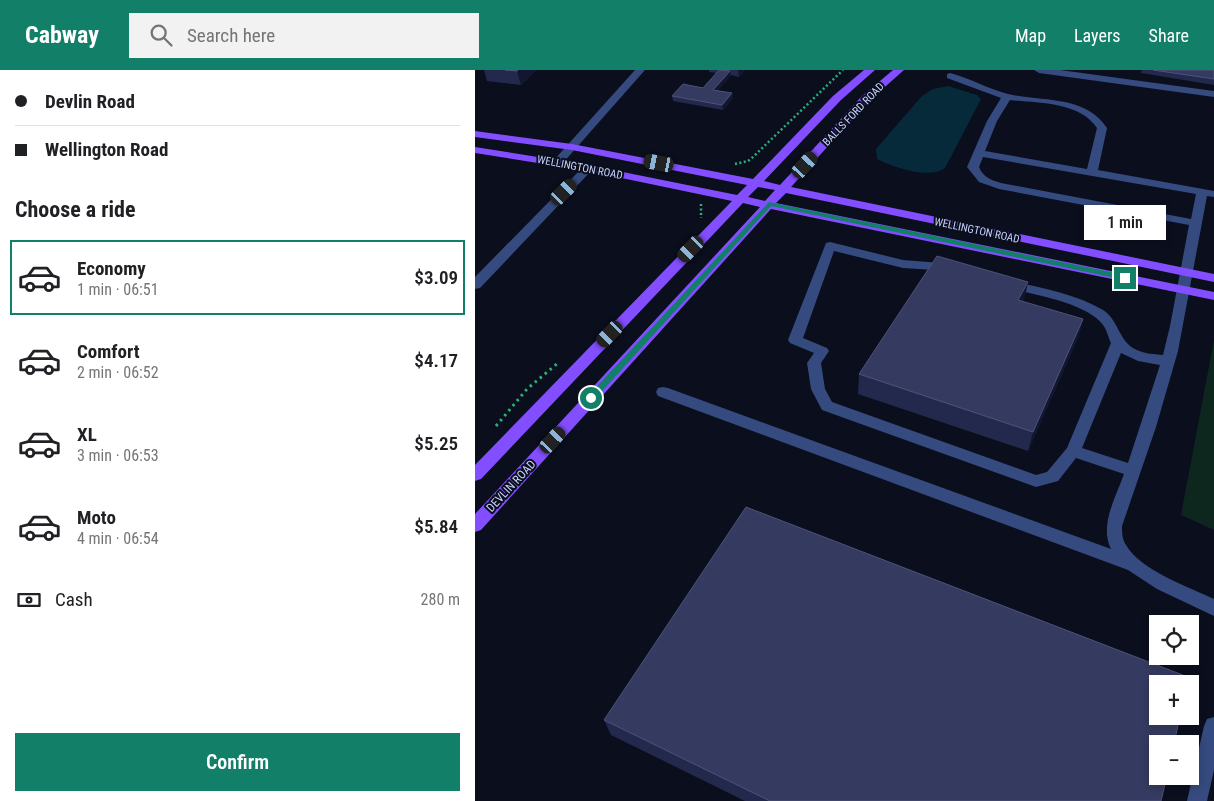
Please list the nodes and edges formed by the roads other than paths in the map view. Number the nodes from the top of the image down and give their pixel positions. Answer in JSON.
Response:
{"nodes":[{"id":1,"x":640,"y":70,"type":"edge"},
{"id":2,"x":870,"y":70,"type":"edge"},
{"id":3,"x":899,"y":70,"type":"edge"},
{"id":4,"x":959,"y":70,"type":"edge"},
{"id":5,"x":1039,"y":70,"type":"edge"},
{"id":6,"x":1214,"y":94,"type":"edge"},
{"id":7,"x":1007,"y":96,"type":"junction"},
{"id":8,"x":475,"y":134,"type":"edge"},
{"id":9,"x":572,"y":147,"type":"junction"},
{"id":10,"x":475,"y":150,"type":"edge"},
{"id":11,"x":980,"y":153,"type":"junction"},
{"id":12,"x":558,"y":162,"type":"junction"},
{"id":13,"x":589,"y":168,"type":"junction"},
{"id":14,"x":1091,"y":172,"type":"junction"},
{"id":15,"x":754,"y":184,"type":"junction"},
{"id":16,"x":782,"y":190,"type":"junction"},
{"id":17,"x":1208,"y":193,"type":"edge"},
{"id":18,"x":740,"y":198,"type":"junction"},
{"id":19,"x":769,"y":204,"type":"junction"},
{"id":20,"x":1195,"y":223,"type":"junction"},
{"id":21,"x":966,"y":272,"type":"edge"},
{"id":22,"x":1186,"y":273,"type":"junction"},
{"id":23,"x":1214,"y":278,"type":"edge"},
{"id":24,"x":993,"y":280,"type":"edge"},
{"id":25,"x":475,"y":285,"type":"edge"},
{"id":26,"x":1183,"y":289,"type":"junction"},
{"id":27,"x":1214,"y":296,"type":"edge"},
{"id":28,"x":1118,"y":343,"type":"junction"},
{"id":29,"x":1167,"y":361,"type":"junction"},
{"id":30,"x":663,"y":392,"type":"dead end"},
{"id":31,"x":1073,"y":451,"type":"junction"},
{"id":32,"x":1133,"y":471,"type":"junction"},
{"id":33,"x":475,"y":475,"type":"edge"},
{"id":34,"x":475,"y":525,"type":"edge"},
{"id":35,"x":1131,"y":564,"type":"junction"},
{"id":36,"x":1214,"y":608,"type":"edge"},
{"id":37,"x":1214,"y":726,"type":"edge"},
{"id":38,"x":1197,"y":801,"type":"edge"}],
"edges":[{"from":1,"to":9,"type":"street"},
{"from":2,"to":15,"type":"main road","name":"BALLS FORD ROAD"},
{"from":3,"to":16,"type":"main road","name":"BALLS FORD ROAD"},
{"from":4,"to":7,"type":"street"},
{"from":5,"to":6,"type":"street"},
{"from":7,"to":11,"type":"street"},
{"from":7,"to":14,"type":"street"},
{"from":8,"to":9,"type":"main road","name":"WELLINGTON ROAD"},
{"from":9,"to":12,"type":"street"},
{"from":9,"to":15,"type":"main road","name":"WELLINGTON ROAD"},
{"from":10,"to":12,"type":"main road","name":"WELLINGTON ROAD"},
{"from":11,"to":14,"type":"street"},
{"from":11,"to":20,"type":"street"},
{"from":12,"to":13,"type":"main road","name":"WELLINGTON ROAD"},
{"from":13,"to":18,"type":"main road","name":"WELLINGTON ROAD"},
{"from":13,"to":25,"type":"street"},
{"from":14,"to":17,"type":"street"},
{"from":15,"to":16,"type":"main road","name":"WELLINGTON ROAD"},
{"from":15,"to":18,"type":"main road"},
{"from":16,"to":19,"type":"main road","name":"BALLS FORD ROAD"},
{"from":16,"to":22,"type":"main road","name":"WELLINGTON ROAD"},
{"from":17,"to":20,"type":"street"},
{"from":18,"to":19,"type":"main road","name":"WELLINGTON ROAD"},
{"from":18,"to":33,"type":"main road"},
{"from":19,"to":26,"type":"main road","name":"WELLINGTON ROAD"},
{"from":19,"to":34,"type":"main road","name":"DEVLIN ROAD"},
{"from":20,"to":22,"type":"street"},
{"from":21,"to":31,"type":"street"},
{"from":22,"to":23,"type":"main road","name":"WELLINGTON ROAD"},
{"from":22,"to":26,"type":"street"},
{"from":24,"to":28,"type":"street"},
{"from":26,"to":27,"type":"main road","name":"WELLINGTON ROAD"},
{"from":26,"to":29,"type":"street"},
{"from":28,"to":29,"type":"street"},
{"from":28,"to":31,"type":"street"},
{"from":29,"to":32,"type":"street"},
{"from":30,"to":35,"type":"street"},
{"from":31,"to":32,"type":"street"},
{"from":32,"to":35,"type":"street"},
{"from":35,"to":36,"type":"street"},
{"from":37,"to":38,"type":"street"}]}
